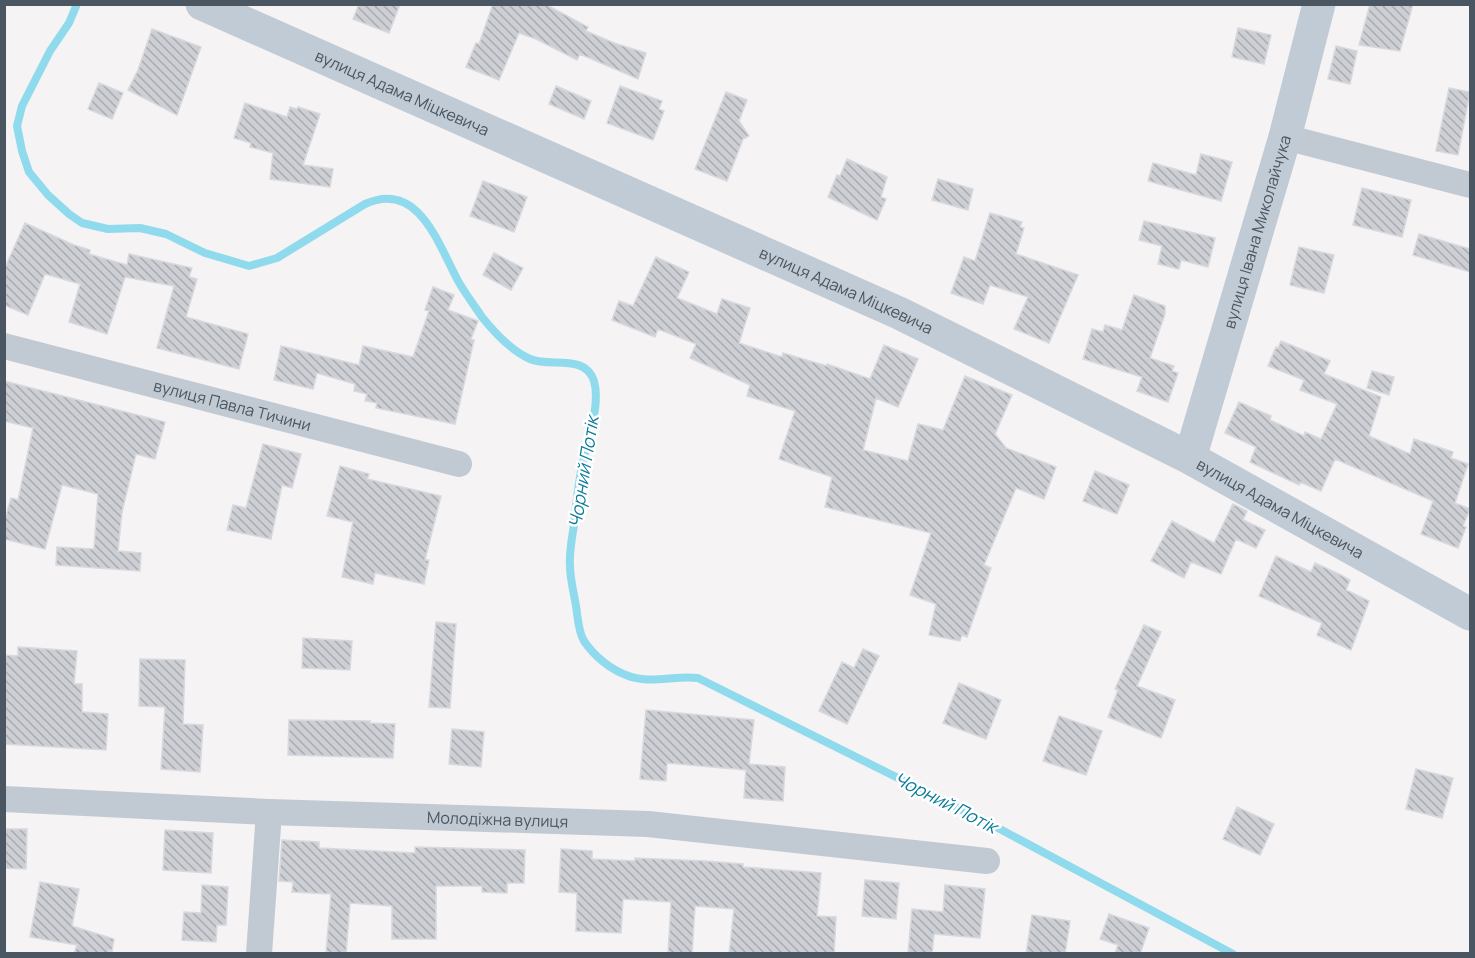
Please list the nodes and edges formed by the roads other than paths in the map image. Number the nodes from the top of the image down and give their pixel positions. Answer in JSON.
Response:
{"nodes":[{"id":1,"x":202,"y":4,"type":"edge"},
{"id":2,"x":1319,"y":4,"type":"edge"},
{"id":3,"x":1285,"y":137,"type":"junction"},
{"id":4,"x":1470,"y":185,"type":"edge"},
{"id":5,"x":4,"y":346,"type":"edge"},
{"id":6,"x":1190,"y":458,"type":"junction"},
{"id":7,"x":459,"y":464,"type":"dead end"},
{"id":8,"x":1470,"y":614,"type":"edge"},
{"id":9,"x":4,"y":799,"type":"edge"},
{"id":10,"x":269,"y":812,"type":"junction"},
{"id":11,"x":987,"y":861,"type":"dead end"},
{"id":12,"x":259,"y":954,"type":"edge"}],
"edges":[{"from":1,"to":6,"type":"street","name":"вулиця Адама Міцкевича"},
{"from":2,"to":3,"type":"street","name":"вулиця Івана Миколайчука"},
{"from":3,"to":4,"type":"street"},
{"from":3,"to":6,"type":"street","name":"вулиця Івана Миколайчука"},
{"from":5,"to":7,"type":"street","name":"вулиця Павла Тичини"},
{"from":6,"to":8,"type":"street","name":"вулиця Адама Міцкевича"},
{"from":9,"to":10,"type":"street","name":"Молодіжна вулиця"},
{"from":10,"to":11,"type":"street","name":"Молодіжна вулиця"},
{"from":10,"to":12,"type":"street"}]}
